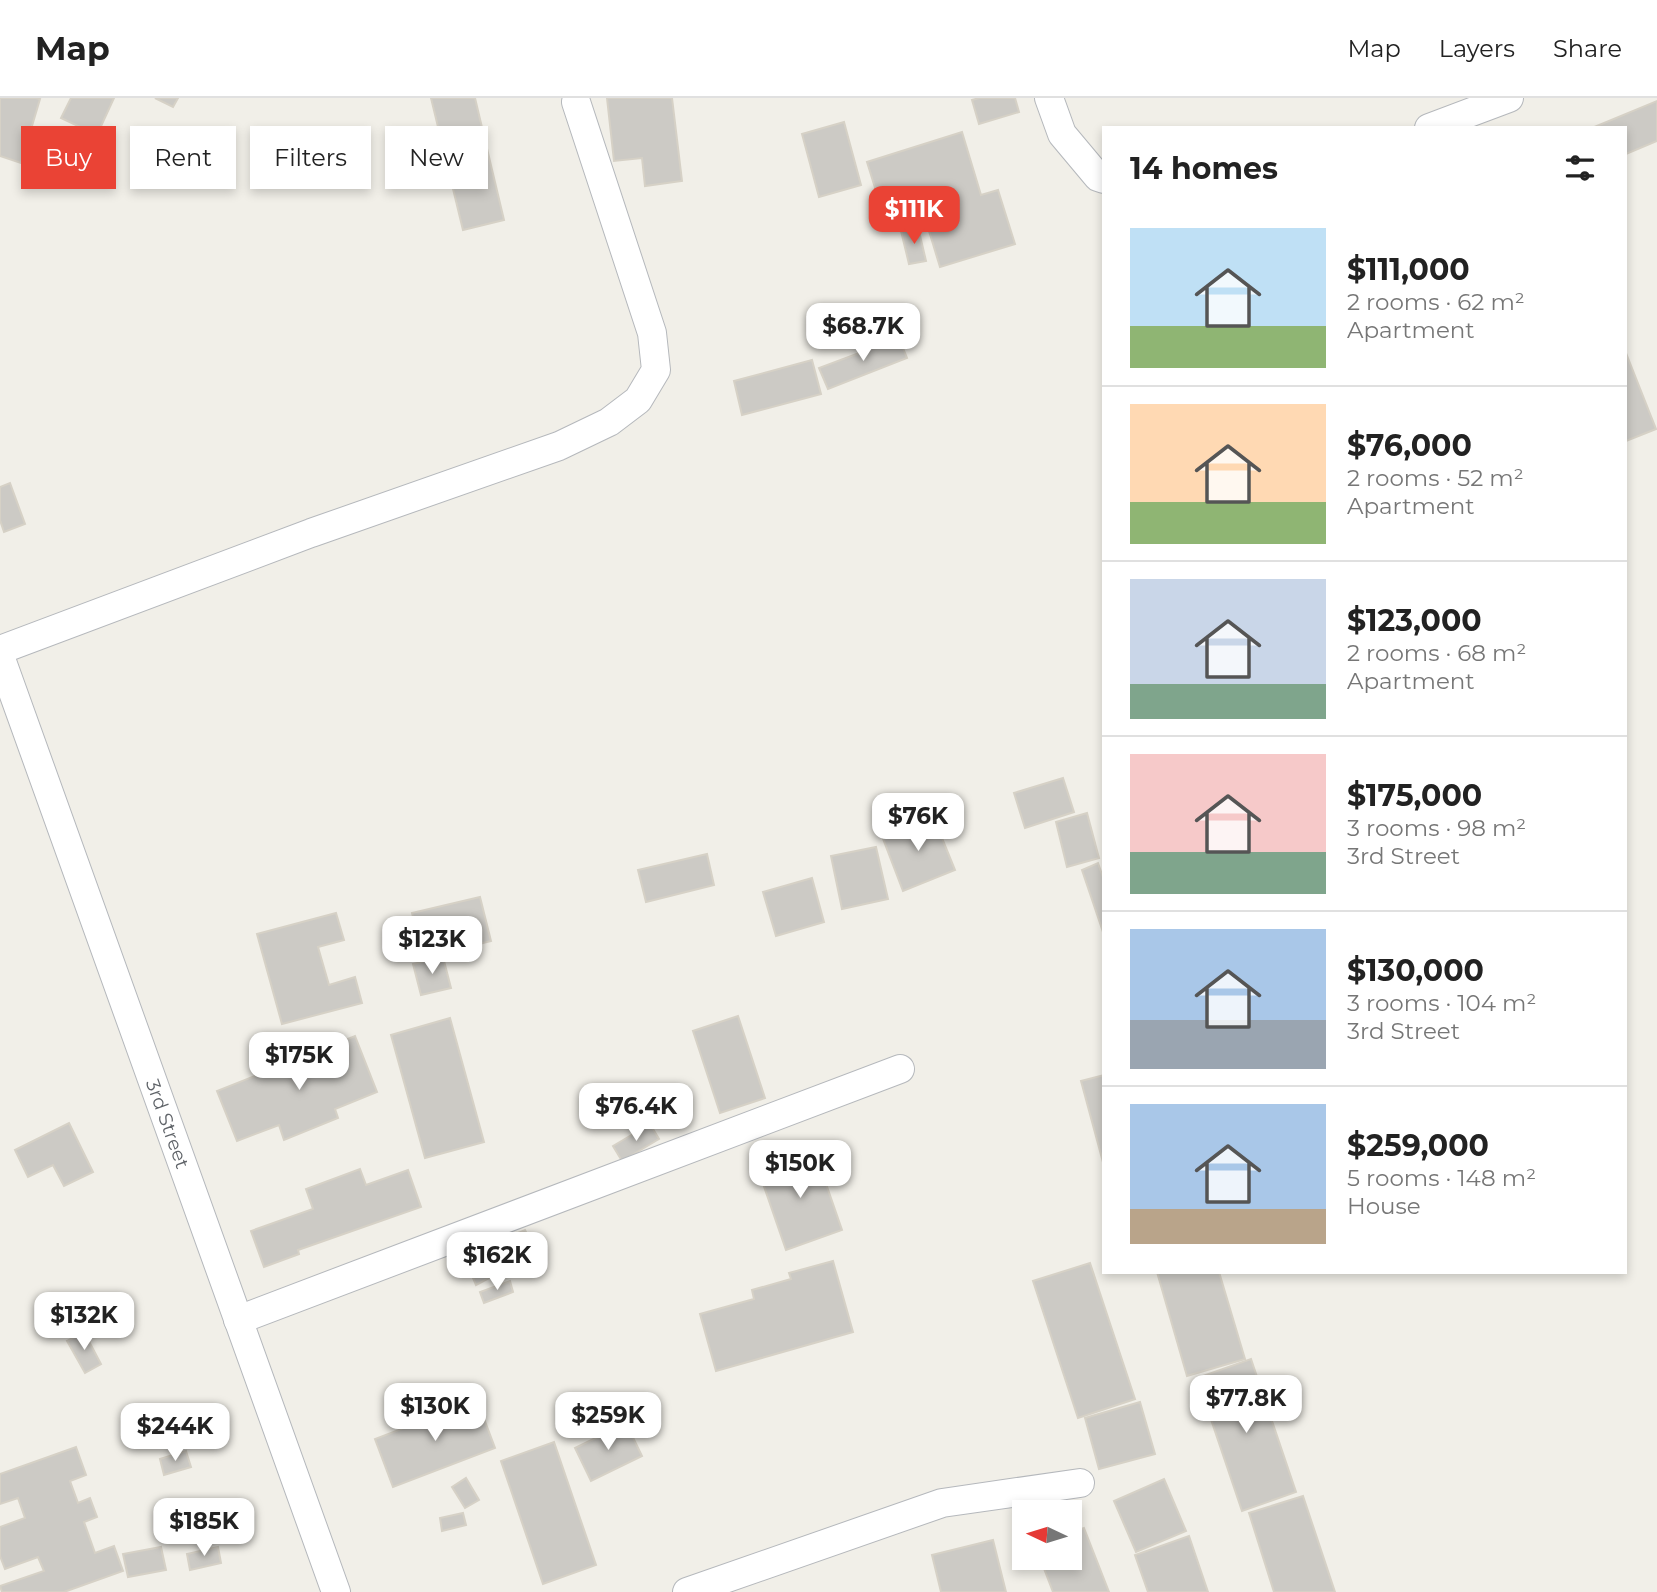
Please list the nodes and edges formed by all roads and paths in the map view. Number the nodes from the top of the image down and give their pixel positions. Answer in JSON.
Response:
{"nodes":[{"id":1,"x":1049,"y":98,"type":"edge"},
{"id":2,"x":1509,"y":98,"type":"edge"},
{"id":3,"x":576,"y":102,"type":"dead end"},
{"id":4,"x":1434,"y":126,"type":"edge"},
{"id":5,"x":1102,"y":178,"type":"edge"},
{"id":6,"x":0,"y":650,"type":"edge"},
{"id":7,"x":0,"y":656,"type":"edge"},
{"id":8,"x":900,"y":1069,"type":"dead end"},
{"id":9,"x":239,"y":1320,"type":"junction"},
{"id":10,"x":1080,"y":1483,"type":"dead end"},
{"id":11,"x":336,"y":1592,"type":"edge"},
{"id":12,"x":687,"y":1592,"type":"edge"}],
"edges":[{"from":1,"to":5,"type":"street"},
{"from":2,"to":4,"type":"street"},
{"from":3,"to":6,"type":"street"},
{"from":7,"to":9,"type":"street","name":"3rd Street"},
{"from":8,"to":9,"type":"street"},
{"from":9,"to":11,"type":"street","name":"3rd Street"},
{"from":10,"to":12,"type":"street"}]}
